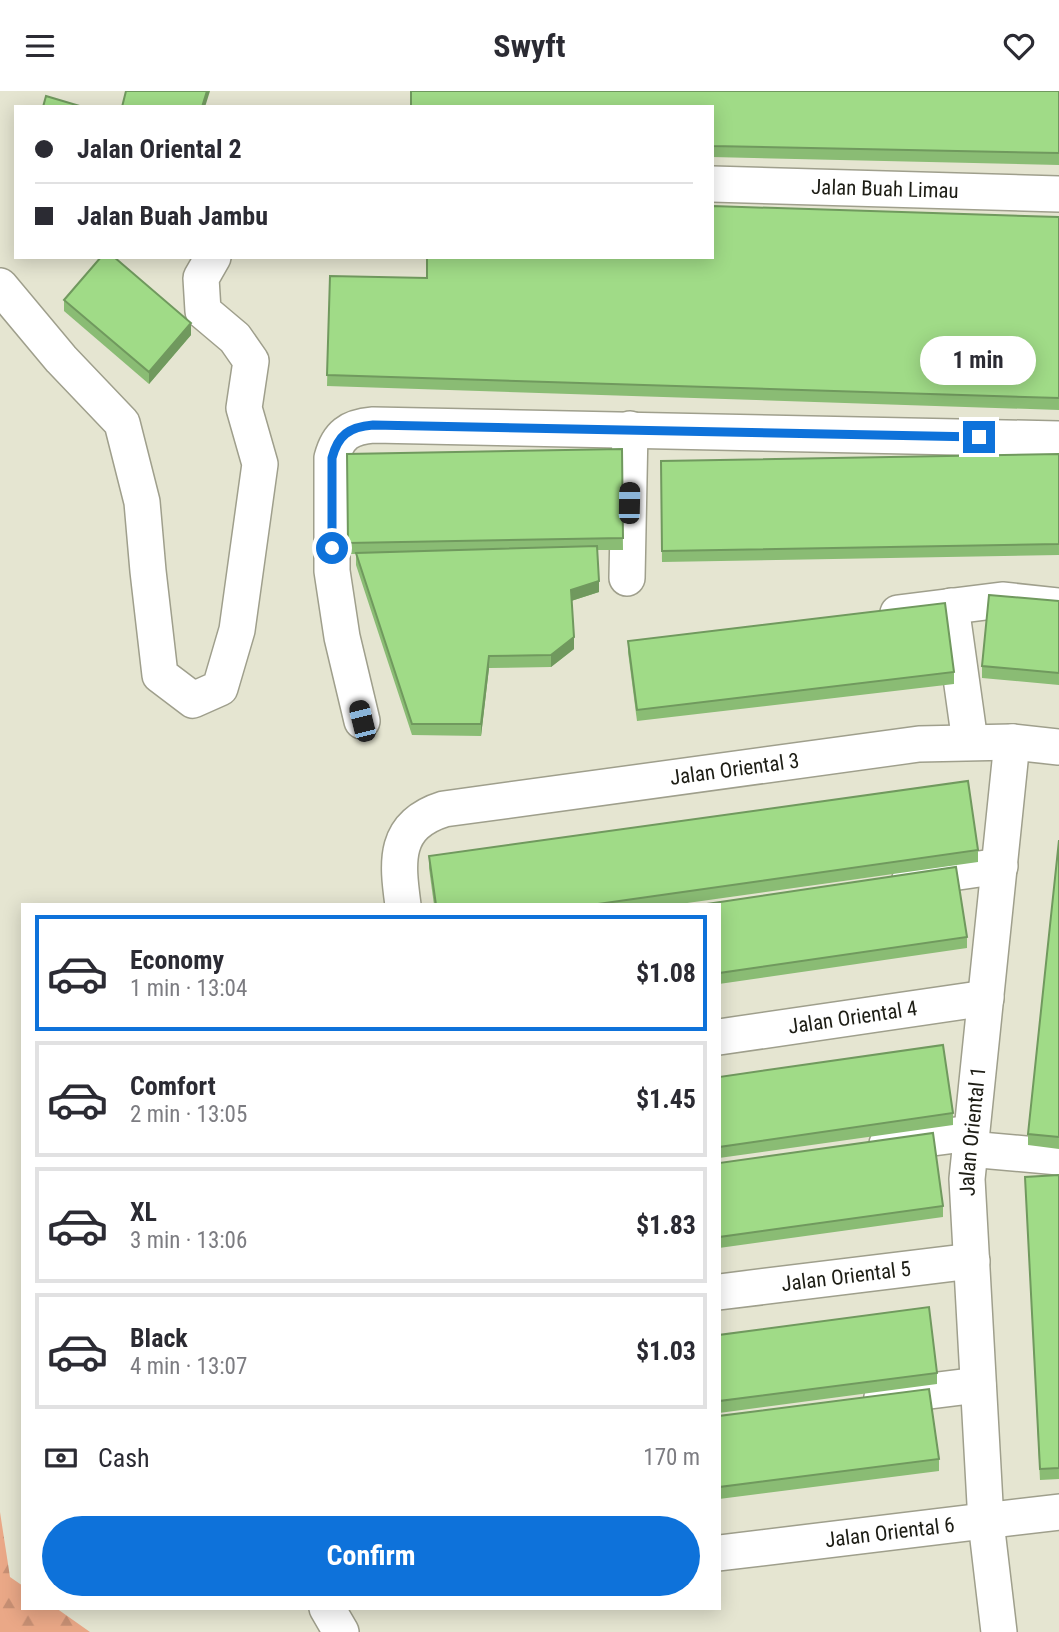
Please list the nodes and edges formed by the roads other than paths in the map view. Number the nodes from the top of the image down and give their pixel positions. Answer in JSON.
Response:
{"nodes":[{"id":1,"x":714,"y":184,"type":"edge"},
{"id":2,"x":1059,"y":194,"type":"edge"},
{"id":3,"x":212,"y":259,"type":"edge"},
{"id":4,"x":0,"y":286,"type":"edge"},
{"id":5,"x":630,"y":429,"type":"junction"},
{"id":6,"x":1059,"y":439,"type":"edge"},
{"id":7,"x":627,"y":578,"type":"dead end"},
{"id":8,"x":951,"y":606,"type":"junction"},
{"id":9,"x":1059,"y":606,"type":"edge"},
{"id":10,"x":870,"y":616,"type":"edge"},
{"id":11,"x":362,"y":721,"type":"dead end"},
{"id":12,"x":970,"y":742,"type":"junction"},
{"id":13,"x":1012,"y":742,"type":"junction"},
{"id":14,"x":1059,"y":747,"type":"edge"},
{"id":15,"x":1000,"y":866,"type":"junction"},
{"id":16,"x":880,"y":883,"type":"edge"},
{"id":17,"x":403,"y":903,"type":"edge"},
{"id":18,"x":986,"y":998,"type":"junction"},
{"id":19,"x":721,"y":1037,"type":"edge"},
{"id":20,"x":970,"y":1141,"type":"junction"},
{"id":21,"x":852,"y":1149,"type":"edge"},
{"id":22,"x":1059,"y":1157,"type":"edge"},
{"id":23,"x":972,"y":1261,"type":"junction"},
{"id":24,"x":721,"y":1292,"type":"edge"},
{"id":25,"x":978,"y":1385,"type":"junction"},
{"id":26,"x":855,"y":1400,"type":"edge"},
{"id":27,"x":1059,"y":1512,"type":"edge"},
{"id":28,"x":986,"y":1522,"type":"junction"},
{"id":29,"x":721,"y":1553,"type":"edge"},
{"id":30,"x":328,"y":1610,"type":"edge"},
{"id":31,"x":341,"y":1632,"type":"edge"},
{"id":32,"x":999,"y":1632,"type":"edge"}],
"edges":[{"from":1,"to":2,"type":"street","name":"Jalan Buah Limau"},
{"from":3,"to":4,"type":"street"},
{"from":5,"to":6,"type":"street"},
{"from":5,"to":7,"type":"street"},
{"from":5,"to":11,"type":"street"},
{"from":8,"to":9,"type":"street"},
{"from":8,"to":10,"type":"street"},
{"from":8,"to":12,"type":"street"},
{"from":12,"to":13,"type":"street","name":"Jalan Oriental 3"},
{"from":12,"to":17,"type":"street","name":"Jalan Oriental 3"},
{"from":13,"to":14,"type":"street","name":"Jalan Oriental 3"},
{"from":13,"to":15,"type":"street","name":"Jalan Oriental 1"},
{"from":15,"to":16,"type":"street"},
{"from":15,"to":18,"type":"street","name":"Jalan Oriental 1"},
{"from":18,"to":19,"type":"street","name":"Jalan Oriental 4"},
{"from":18,"to":20,"type":"street","name":"Jalan Oriental 1"},
{"from":20,"to":21,"type":"street"},
{"from":20,"to":22,"type":"street"},
{"from":20,"to":23,"type":"street","name":"Jalan Oriental 1"},
{"from":23,"to":24,"type":"street","name":"Jalan Oriental 5"},
{"from":23,"to":25,"type":"street","name":"Jalan Oriental 1"},
{"from":25,"to":26,"type":"street"},
{"from":25,"to":28,"type":"street","name":"Jalan Oriental 1"},
{"from":27,"to":28,"type":"street","name":"Jalan Oriental 6"},
{"from":28,"to":29,"type":"street","name":"Jalan Oriental 6"},
{"from":28,"to":32,"type":"street","name":"Jalan Oriental 1"},
{"from":30,"to":31,"type":"street"}]}
